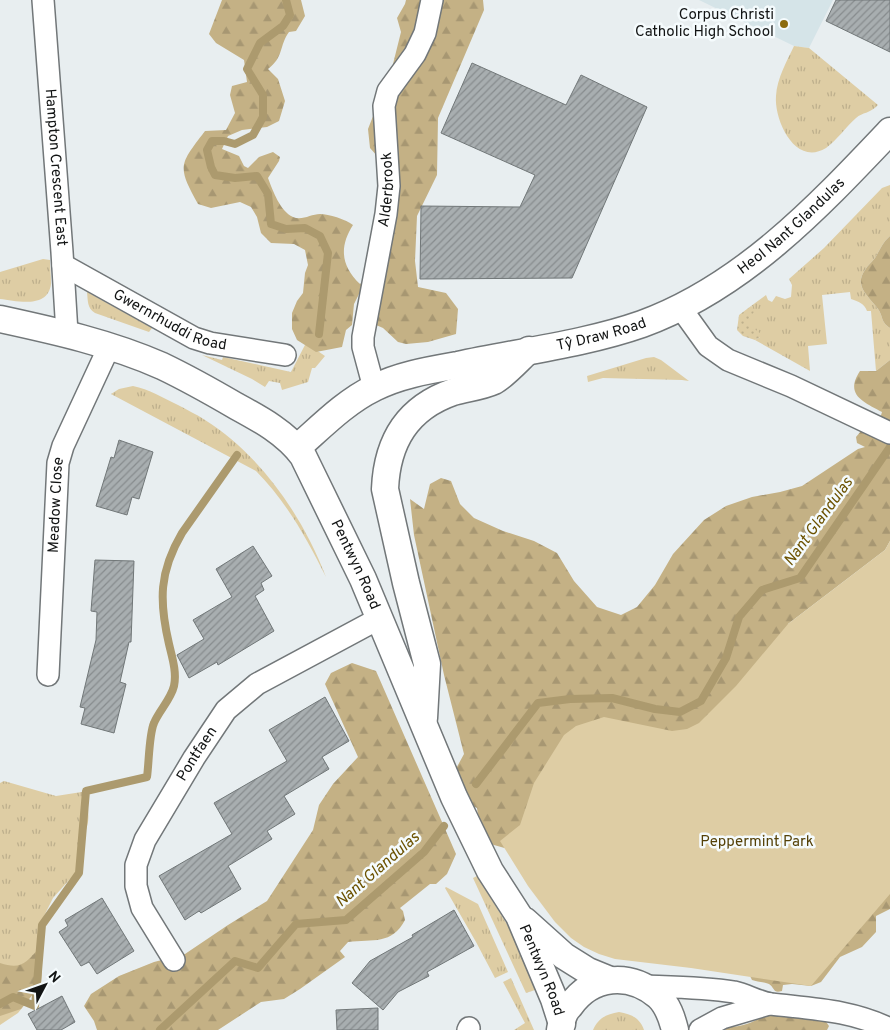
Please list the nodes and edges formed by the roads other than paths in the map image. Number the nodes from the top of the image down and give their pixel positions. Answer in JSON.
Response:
{"nodes":[{"id":1,"x":42,"y":0,"type":"edge"},
{"id":2,"x":432,"y":0,"type":"edge"},
{"id":3,"x":890,"y":131,"type":"edge"},
{"id":4,"x":63,"y":265,"type":"junction"},
{"id":5,"x":680,"y":307,"type":"junction"},
{"id":6,"x":0,"y":319,"type":"edge"},
{"id":7,"x":67,"y":333,"type":"junction"},
{"id":8,"x":108,"y":347,"type":"junction"},
{"id":9,"x":530,"y":350,"type":"junction"},
{"id":10,"x":284,"y":355,"type":"dead end"},
{"id":11,"x":374,"y":388,"type":"junction"},
{"id":12,"x":886,"y":431,"type":"edge"},
{"id":13,"x":297,"y":448,"type":"junction"},
{"id":14,"x":380,"y":618,"type":"junction"},
{"id":15,"x":48,"y":675,"type":"dead end"},
{"id":16,"x":424,"y":726,"type":"junction"},
{"id":17,"x":519,"y":916,"type":"junction"},
{"id":18,"x":174,"y":960,"type":"dead end"},
{"id":19,"x":610,"y":980,"type":"junction"},
{"id":20,"x":643,"y":986,"type":"junction"},
{"id":21,"x":769,"y":1004,"type":"junction"},
{"id":22,"x":561,"y":1027,"type":"edge"},
{"id":23,"x":890,"y":1029,"type":"edge"},
{"id":24,"x":675,"y":1030,"type":"edge"},
{"id":25,"x":700,"y":1030,"type":"edge"}],
"edges":[{"from":1,"to":4,"type":"street","name":"Hampton Crescent East"},
{"from":2,"to":11,"type":"street","name":"Alderbrook"},
{"from":3,"to":5,"type":"street","name":"Heol Nant Glandulas"},
{"from":4,"to":7,"type":"street","name":"Hampton Crescent East"},
{"from":4,"to":10,"type":"street","name":"Gwernrhuddi Road"},
{"from":5,"to":9,"type":"street","name":"Tŷ Draw Road"},
{"from":5,"to":12,"type":"street"},
{"from":6,"to":7,"type":"street"},
{"from":7,"to":8,"type":"street","name":"Pentwyn Road"},
{"from":8,"to":13,"type":"street","name":"Pentwyn Road"},
{"from":8,"to":15,"type":"street","name":"Meadow Close"},
{"from":9,"to":11,"type":"street","name":"Tŷ Draw Road"},
{"from":9,"to":16,"type":"street"},
{"from":11,"to":13,"type":"street","name":"Tŷ Draw Road"},
{"from":13,"to":14,"type":"street","name":"Pentwyn Road"},
{"from":14,"to":16,"type":"street","name":"Pentwyn Road"},
{"from":14,"to":18,"type":"street","name":"Pontfaen"},
{"from":16,"to":17,"type":"street","name":"Pentwyn Road"},
{"from":17,"to":19,"type":"street","name":"Pentwyn Road"},
{"from":17,"to":22,"type":"street","name":"Pentwyn Road"},
{"from":19,"to":20,"type":"street"},
{"from":19,"to":22,"type":"street"},
{"from":20,"to":21,"type":"street"},
{"from":20,"to":24,"type":"street"},
{"from":21,"to":23,"type":"street"},
{"from":21,"to":25,"type":"street"}]}
